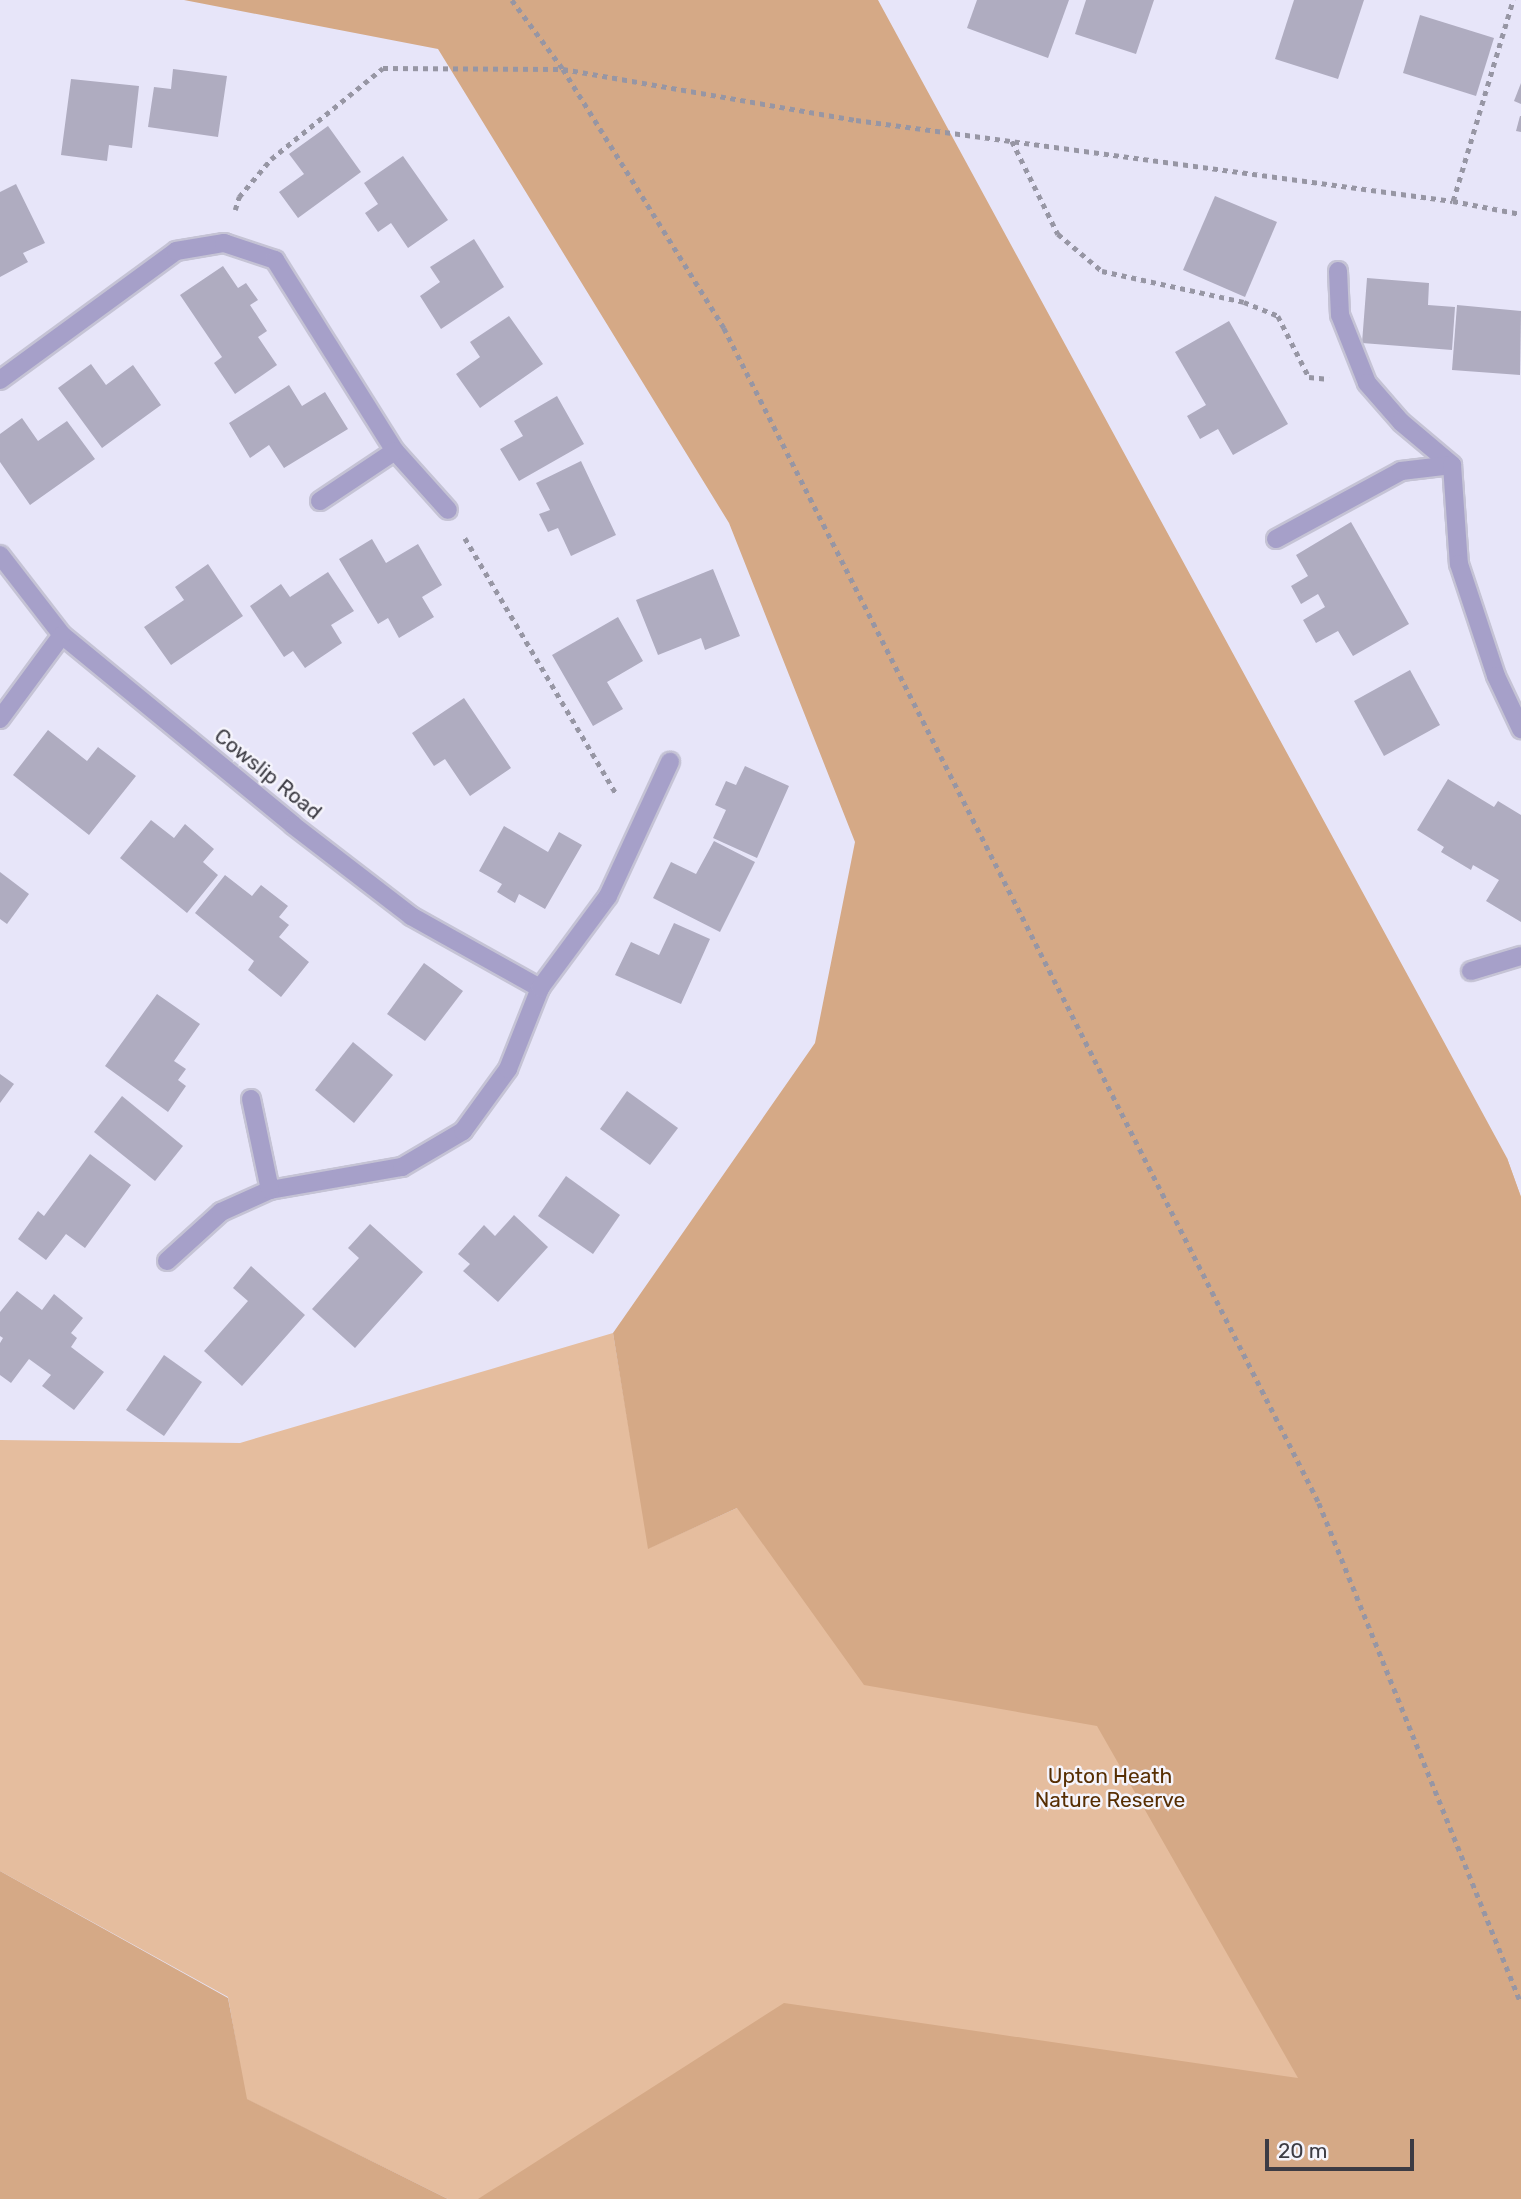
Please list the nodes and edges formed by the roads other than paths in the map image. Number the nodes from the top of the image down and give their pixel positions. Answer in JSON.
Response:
{"nodes":[{"id":1,"x":1338,"y":271,"type":"dead end"},
{"id":2,"x":0,"y":380,"type":"edge"},
{"id":3,"x":395,"y":451,"type":"junction"},
{"id":4,"x":1452,"y":465,"type":"junction"},
{"id":5,"x":320,"y":501,"type":"dead end"},
{"id":6,"x":448,"y":510,"type":"road end"},
{"id":7,"x":1276,"y":539,"type":"dead end"},
{"id":8,"x":0,"y":555,"type":"edge"},
{"id":9,"x":62,"y":635,"type":"junction"},
{"id":10,"x":0,"y":719,"type":"edge"},
{"id":11,"x":1521,"y":729,"type":"edge"},
{"id":12,"x":670,"y":762,"type":"dead end"},
{"id":13,"x":1521,"y":956,"type":"edge"},
{"id":14,"x":1471,"y":971,"type":"dead end"},
{"id":15,"x":540,"y":988,"type":"junction"},
{"id":16,"x":251,"y":1099,"type":"dead end"},
{"id":17,"x":270,"y":1190,"type":"junction"},
{"id":18,"x":167,"y":1261,"type":"dead end"}],
"edges":[{"from":1,"to":4,"type":"street"},
{"from":2,"to":3,"type":"street"},
{"from":3,"to":5,"type":"street"},
{"from":3,"to":6,"type":"street"},
{"from":4,"to":7,"type":"street"},
{"from":4,"to":11,"type":"street"},
{"from":8,"to":9,"type":"street","name":"Cowslip Road"},
{"from":9,"to":10,"type":"street"},
{"from":9,"to":15,"type":"street","name":"Cowslip Road"},
{"from":12,"to":15,"type":"street"},
{"from":13,"to":14,"type":"street"},
{"from":15,"to":17,"type":"street"},
{"from":16,"to":17,"type":"street"},
{"from":17,"to":18,"type":"street"}]}
